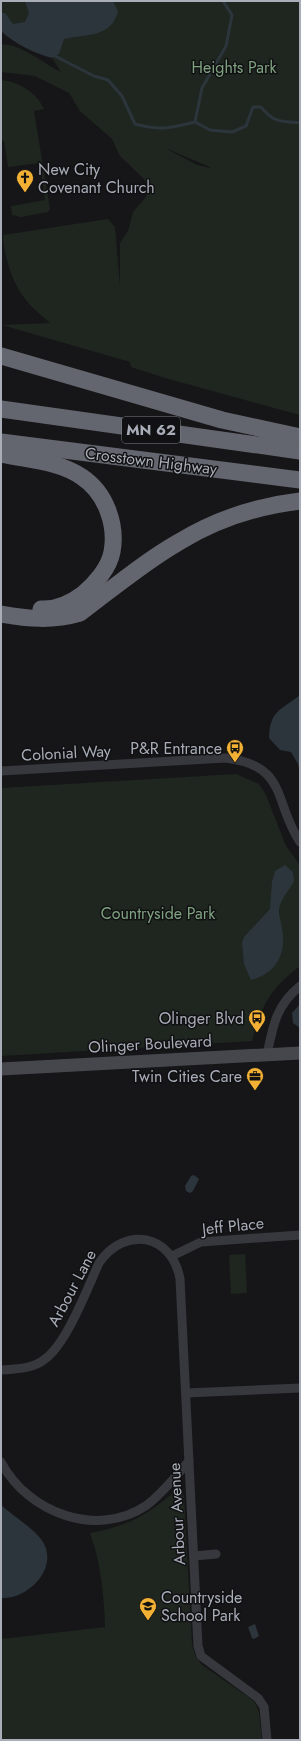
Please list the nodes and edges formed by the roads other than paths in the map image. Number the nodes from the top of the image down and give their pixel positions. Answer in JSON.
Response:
{"nodes":[{"id":1,"x":1,"y":356,"type":"edge"},
{"id":2,"x":1,"y":409,"type":"edge"},
{"id":3,"x":300,"y":437,"type":"edge"},
{"id":4,"x":1,"y":442,"type":"edge"},
{"id":5,"x":300,"y":451,"type":"edge"},
{"id":6,"x":1,"y":454,"type":"edge"},
{"id":7,"x":300,"y":480,"type":"edge"},
{"id":8,"x":300,"y":501,"type":"edge"},
{"id":9,"x":1,"y":603,"type":"edge"},
{"id":10,"x":1,"y":614,"type":"edge"},
{"id":11,"x":1,"y":771,"type":"edge"},
{"id":12,"x":300,"y":842,"type":"edge"},
{"id":13,"x":300,"y":986,"type":"edge"},
{"id":14,"x":300,"y":1053,"type":"edge"},
{"id":15,"x":267,"y":1055,"type":"junction"},
{"id":16,"x":1,"y":1069,"type":"edge"},
{"id":17,"x":300,"y":1235,"type":"edge"},
{"id":18,"x":172,"y":1256,"type":"junction"},
{"id":19,"x":1,"y":1370,"type":"edge"},
{"id":20,"x":300,"y":1388,"type":"edge"},
{"id":21,"x":186,"y":1393,"type":"junction"},
{"id":22,"x":189,"y":1461,"type":"junction"},
{"id":23,"x":1,"y":1462,"type":"edge"},
{"id":24,"x":216,"y":1554,"type":"dead end"},
{"id":25,"x":194,"y":1556,"type":"junction"},
{"id":26,"x":267,"y":1740,"type":"edge"}],
"edges":[{"from":1,"to":3,"type":"highway"},
{"from":2,"to":5,"type":"highway","name":"Crosstown Highway","number":"MN 62"},
{"from":4,"to":7,"type":"highway","name":"Crosstown Highway","number":"MN 62"},
{"from":6,"to":9,"type":"highway"},
{"from":8,"to":10,"type":"highway"},
{"from":11,"to":12,"type":"street","name":"Colonial Way"},
{"from":13,"to":15,"type":"street"},
{"from":14,"to":15,"type":"street","name":"Olinger Boulevard"},
{"from":15,"to":16,"type":"street","name":"Olinger Boulevard"},
{"from":17,"to":18,"type":"street","name":"Jeff Place"},
{"from":18,"to":19,"type":"street","name":"Arbour Lane"},
{"from":18,"to":21,"type":"street","name":"Arbour Avenue"},
{"from":20,"to":21,"type":"street"},
{"from":21,"to":22,"type":"street","name":"Arbour Avenue"},
{"from":22,"to":23,"type":"street"},
{"from":22,"to":25,"type":"street","name":"Arbour Avenue"},
{"from":24,"to":25,"type":"street"},
{"from":25,"to":26,"type":"street","name":"Arbour Avenue"}]}
